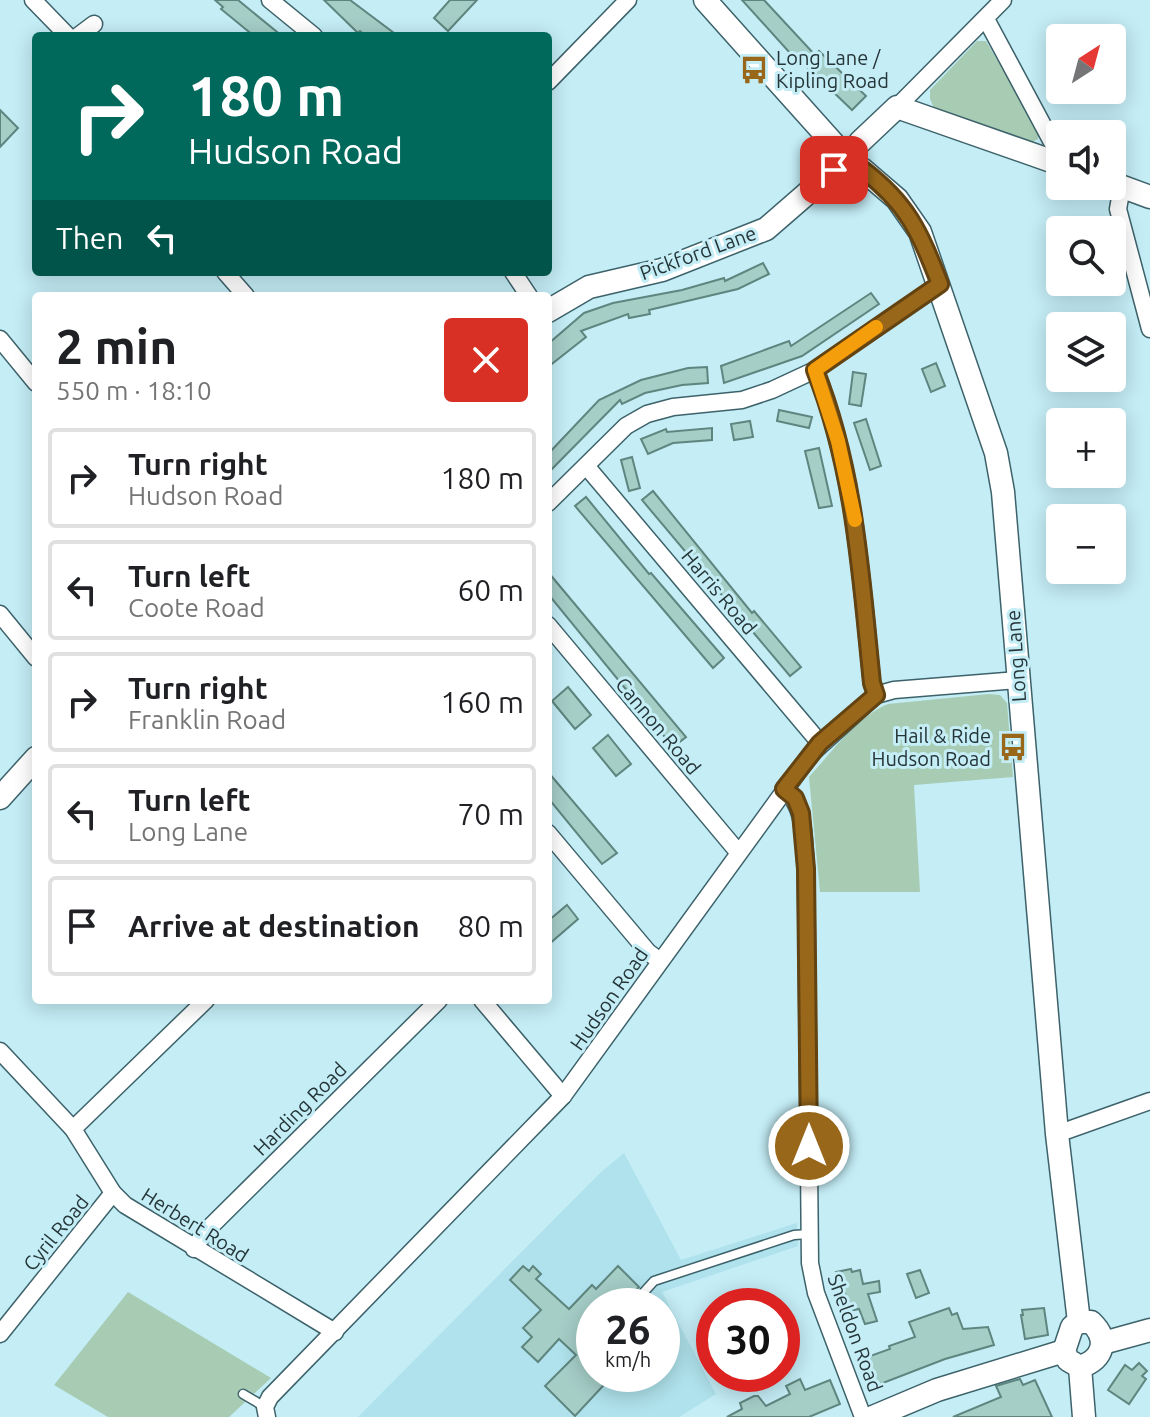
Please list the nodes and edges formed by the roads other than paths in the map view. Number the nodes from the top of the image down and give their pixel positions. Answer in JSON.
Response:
{"nodes":[{"id":1,"x":33,"y":0,"type":"edge"},
{"id":2,"x":270,"y":0,"type":"edge"},
{"id":3,"x":628,"y":0,"type":"edge"},
{"id":4,"x":705,"y":0,"type":"edge"},
{"id":5,"x":1003,"y":0,"type":"edge"},
{"id":6,"x":986,"y":19,"type":"junction"},
{"id":7,"x":94,"y":24,"type":"dead end"},
{"id":8,"x":64,"y":32,"type":"edge"},
{"id":9,"x":83,"y":32,"type":"edge"},
{"id":10,"x":309,"y":32,"type":"edge"},
{"id":11,"x":552,"y":78,"type":"edge"},
{"id":12,"x":897,"y":107,"type":"junction"},
{"id":13,"x":1046,"y":131,"type":"edge"},
{"id":14,"x":860,"y":142,"type":"junction"},
{"id":15,"x":833,"y":143,"type":"junction"},
{"id":16,"x":1046,"y":159,"type":"edge"},
{"id":17,"x":862,"y":169,"type":"junction"},
{"id":18,"x":834,"y":170,"type":"junction"},
{"id":19,"x":1126,"y":188,"type":"edge"},
{"id":20,"x":1150,"y":197,"type":"edge"},
{"id":21,"x":1118,"y":200,"type":"edge"},
{"id":22,"x":228,"y":276,"type":"edge"},
{"id":23,"x":940,"y":284,"type":"junction"},
{"id":24,"x":242,"y":292,"type":"edge"},
{"id":25,"x":552,"y":309,"type":"edge"},
{"id":26,"x":1150,"y":329,"type":"edge"},
{"id":27,"x":0,"y":339,"type":"edge"},
{"id":28,"x":815,"y":370,"type":"junction"},
{"id":29,"x":32,"y":378,"type":"edge"},
{"id":30,"x":587,"y":467,"type":"junction"},
{"id":31,"x":552,"y":499,"type":"edge"},
{"id":32,"x":0,"y":614,"type":"edge"},
{"id":33,"x":552,"y":630,"type":"edge"},
{"id":34,"x":32,"y":653,"type":"edge"},
{"id":35,"x":1018,"y":680,"type":"junction"},
{"id":36,"x":876,"y":695,"type":"junction"},
{"id":37,"x":820,"y":743,"type":"junction"},
{"id":38,"x":32,"y":766,"type":"edge"},
{"id":39,"x":784,"y":789,"type":"junction"},
{"id":40,"x":0,"y":798,"type":"edge"},
{"id":41,"x":552,"y":838,"type":"edge"},
{"id":42,"x":738,"y":852,"type":"junction"},
{"id":43,"x":660,"y":961,"type":"junction"},
{"id":44,"x":202,"y":1004,"type":"edge"},
{"id":45,"x":435,"y":1004,"type":"edge"},
{"id":46,"x":485,"y":1004,"type":"edge"},
{"id":47,"x":0,"y":1051,"type":"edge"},
{"id":48,"x":563,"y":1096,"type":"junction"},
{"id":49,"x":1150,"y":1101,"type":"edge"},
{"id":50,"x":73,"y":1129,"type":"junction"},
{"id":51,"x":1057,"y":1134,"type":"junction"},
{"id":52,"x":113,"y":1193,"type":"junction"},
{"id":53,"x":809,"y":1234,"type":"junction"},
{"id":54,"x":194,"y":1249,"type":"junction"},
{"id":55,"x":648,"y":1288,"type":"edge"},
{"id":56,"x":1079,"y":1322,"type":"junction"},
{"id":57,"x":1150,"y":1330,"type":"edge"},
{"id":58,"x":335,"y":1332,"type":"junction"},
{"id":59,"x":0,"y":1334,"type":"edge"},
{"id":60,"x":1103,"y":1343,"type":"junction"},
{"id":61,"x":1072,"y":1359,"type":"junction"},
{"id":62,"x":243,"y":1394,"type":"dead end"},
{"id":63,"x":266,"y":1412,"type":"edge"},
{"id":64,"x":863,"y":1417,"type":"edge"},
{"id":65,"x":873,"y":1417,"type":"edge"},
{"id":66,"x":1084,"y":1417,"type":"edge"}],
"edges":[{"from":1,"to":8,"type":"street"},
{"from":2,"to":10,"type":"street"},
{"from":3,"to":11,"type":"street"},
{"from":4,"to":15,"type":"street"},
{"from":5,"to":6,"type":"street"},
{"from":6,"to":12,"type":"street"},
{"from":6,"to":13,"type":"street"},
{"from":7,"to":9,"type":"street"},
{"from":12,"to":14,"type":"street"},
{"from":12,"to":16,"type":"street"},
{"from":14,"to":15,"type":"street"},
{"from":14,"to":17,"type":"street"},
{"from":15,"to":18,"type":"street"},
{"from":17,"to":18,"type":"street"},
{"from":17,"to":23,"type":"street","name":"Long Lane"},
{"from":18,"to":25,"type":"street","name":"Pickford Lane"},
{"from":19,"to":20,"type":"street"},
{"from":21,"to":26,"type":"street"},
{"from":22,"to":24,"type":"street"},
{"from":23,"to":28,"type":"street"},
{"from":23,"to":35,"type":"street","name":"Long Lane"},
{"from":27,"to":29,"type":"street"},
{"from":28,"to":30,"type":"street"},
{"from":28,"to":36,"type":"street"},
{"from":30,"to":31,"type":"street"},
{"from":30,"to":37,"type":"street","name":"Harris Road"},
{"from":32,"to":34,"type":"street"},
{"from":33,"to":42,"type":"street","name":"Cannon Road"},
{"from":35,"to":36,"type":"street"},
{"from":35,"to":51,"type":"street","name":"Long Lane"},
{"from":36,"to":37,"type":"street","name":"Hudson Road"},
{"from":37,"to":39,"type":"street","name":"Hudson Road"},
{"from":38,"to":40,"type":"street"},
{"from":39,"to":42,"type":"street","name":"Hudson Road"},
{"from":39,"to":53,"type":"street","name":"Sheldon Road"},
{"from":41,"to":43,"type":"street"},
{"from":42,"to":43,"type":"street","name":"Hudson Road"},
{"from":43,"to":48,"type":"street","name":"Hudson Road"},
{"from":44,"to":50,"type":"street"},
{"from":45,"to":54,"type":"street","name":"Harding Road"},
{"from":46,"to":48,"type":"street"},
{"from":47,"to":50,"type":"street","name":"Herbert Road"},
{"from":48,"to":58,"type":"street","name":"Hudson Road"},
{"from":49,"to":51,"type":"street"},
{"from":50,"to":52,"type":"street","name":"Herbert Road"},
{"from":51,"to":56,"type":"street","name":"Long Lane"},
{"from":52,"to":54,"type":"street","name":"Herbert Road"},
{"from":52,"to":59,"type":"street","name":"Cyril Road"},
{"from":53,"to":55,"type":"lane"},
{"from":53,"to":64,"type":"street","name":"Sheldon Road"},
{"from":54,"to":58,"type":"street","name":"Herbert Road"},
{"from":56,"to":60,"type":"street"},
{"from":56,"to":61,"type":"street"},
{"from":57,"to":60,"type":"street"},
{"from":58,"to":63,"type":"street","name":"Hudson Road"},
{"from":60,"to":61,"type":"street"},
{"from":61,"to":65,"type":"street"},
{"from":61,"to":66,"type":"street"},
{"from":62,"to":63,"type":"lane"}]}
